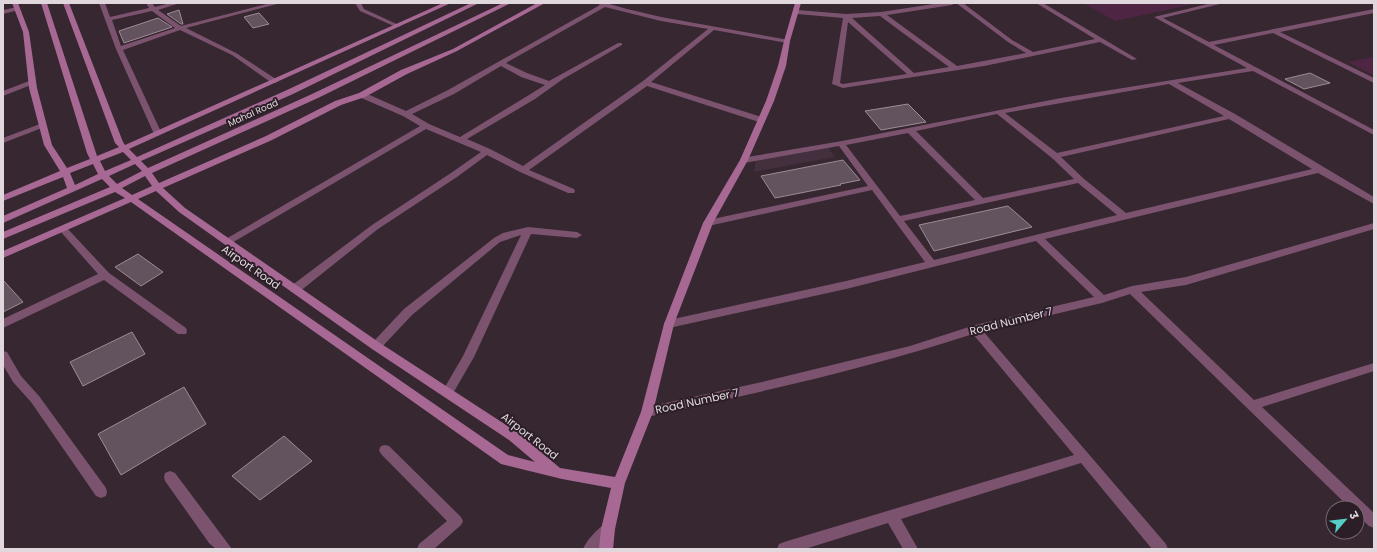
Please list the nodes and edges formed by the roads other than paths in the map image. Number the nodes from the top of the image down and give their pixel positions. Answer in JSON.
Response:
{"nodes":[{"id":1,"x":44,"y":3,"type":"edge"},
{"id":2,"x":66,"y":3,"type":"edge"},
{"id":3,"x":102,"y":3,"type":"edge"},
{"id":4,"x":177,"y":3,"type":"edge"},
{"id":5,"x":278,"y":3,"type":"edge"},
{"id":6,"x":358,"y":3,"type":"edge"},
{"id":7,"x":448,"y":3,"type":"edge"},
{"id":8,"x":476,"y":3,"type":"edge"},
{"id":9,"x":508,"y":3,"type":"edge"},
{"id":10,"x":542,"y":3,"type":"edge"},
{"id":11,"x":952,"y":3,"type":"edge"},
{"id":12,"x":958,"y":3,"type":"edge"},
{"id":13,"x":1040,"y":3,"type":"edge"},
{"id":14,"x":1221,"y":3,"type":"edge"},
{"id":15,"x":602,"y":4,"type":"edge"},
{"id":16,"x":16,"y":6,"type":"edge"},
{"id":17,"x":151,"y":6,"type":"edge"},
{"id":18,"x":797,"y":8,"type":"edge"},
{"id":19,"x":1374,"y":11,"type":"edge"},
{"id":20,"x":3,"y":12,"type":"edge"},
{"id":21,"x":880,"y":14,"type":"junction"},
{"id":22,"x":846,"y":16,"type":"junction"},
{"id":23,"x":108,"y":19,"type":"junction"},
{"id":24,"x":398,"y":26,"type":"junction"},
{"id":25,"x":180,"y":28,"type":"junction"},
{"id":26,"x":712,"y":28,"type":"junction"},
{"id":27,"x":1274,"y":31,"type":"junction"},
{"id":28,"x":1100,"y":40,"type":"junction"},
{"id":29,"x":787,"y":41,"type":"junction"},
{"id":30,"x":620,"y":44,"type":"dead end"},
{"id":31,"x":1208,"y":44,"type":"junction"},
{"id":32,"x":119,"y":49,"type":"junction"},
{"id":33,"x":1032,"y":54,"type":"junction"},
{"id":34,"x":1134,"y":59,"type":"dead end"},
{"id":35,"x":500,"y":63,"type":"junction"},
{"id":36,"x":955,"y":68,"type":"junction"},
{"id":37,"x":1254,"y":69,"type":"junction"},
{"id":38,"x":912,"y":75,"type":"junction"},
{"id":39,"x":275,"y":81,"type":"junction"},
{"id":40,"x":1374,"y":81,"type":"edge"},
{"id":41,"x":1171,"y":82,"type":"junction"},
{"id":42,"x":32,"y":83,"type":"junction"},
{"id":43,"x":646,"y":83,"type":"junction"},
{"id":44,"x":550,"y":84,"type":"junction"},
{"id":45,"x":3,"y":94,"type":"edge"},
{"id":46,"x":362,"y":95,"type":"junction"},
{"id":47,"x":998,"y":112,"type":"junction"},
{"id":48,"x":406,"y":114,"type":"junction"},
{"id":49,"x":1232,"y":116,"type":"junction"},
{"id":50,"x":762,"y":120,"type":"junction"},
{"id":51,"x":43,"y":126,"type":"junction"},
{"id":52,"x":426,"y":126,"type":"junction"},
{"id":53,"x":910,"y":130,"type":"junction"},
{"id":54,"x":157,"y":132,"type":"junction"},
{"id":55,"x":1374,"y":133,"type":"edge"},
{"id":56,"x":462,"y":140,"type":"junction"},
{"id":57,"x":3,"y":141,"type":"edge"},
{"id":58,"x":842,"y":143,"type":"junction"},
{"id":59,"x":169,"y":146,"type":"junction"},
{"id":60,"x":124,"y":148,"type":"junction"},
{"id":61,"x":487,"y":151,"type":"junction"},
{"id":62,"x":1055,"y":156,"type":"junction"},
{"id":63,"x":744,"y":160,"type":"junction"},
{"id":64,"x":95,"y":161,"type":"junction"},
{"id":65,"x":136,"y":161,"type":"junction"},
{"id":66,"x":523,"y":170,"type":"junction"},
{"id":67,"x":1318,"y":170,"type":"junction"},
{"id":68,"x":65,"y":172,"type":"junction"},
{"id":69,"x":147,"y":172,"type":"junction"},
{"id":70,"x":103,"y":175,"type":"junction"},
{"id":71,"x":1080,"y":180,"type":"junction"},
{"id":72,"x":157,"y":187,"type":"junction"},
{"id":73,"x":874,"y":187,"type":"junction"},
{"id":74,"x":116,"y":188,"type":"junction"},
{"id":75,"x":72,"y":189,"type":"junction"},
{"id":76,"x":571,"y":191,"type":"dead end"},
{"id":77,"x":3,"y":198,"type":"edge"},
{"id":78,"x":132,"y":198,"type":"junction"},
{"id":79,"x":981,"y":201,"type":"junction"},
{"id":80,"x":1374,"y":202,"type":"edge"},
{"id":81,"x":1124,"y":216,"type":"junction"},
{"id":82,"x":898,"y":219,"type":"junction"},
{"id":83,"x":3,"y":220,"type":"edge"},
{"id":84,"x":708,"y":223,"type":"junction"},
{"id":85,"x":1374,"y":226,"type":"edge"},
{"id":86,"x":63,"y":229,"type":"junction"},
{"id":87,"x":528,"y":230,"type":"junction"},
{"id":88,"x":577,"y":235,"type":"dead end"},
{"id":89,"x":3,"y":236,"type":"edge"},
{"id":90,"x":1038,"y":237,"type":"junction"},
{"id":91,"x":227,"y":242,"type":"junction"},
{"id":92,"x":3,"y":255,"type":"edge"},
{"id":93,"x":932,"y":264,"type":"junction"},
{"id":94,"x":105,"y":275,"type":"junction"},
{"id":95,"x":295,"y":290,"type":"junction"},
{"id":96,"x":1132,"y":290,"type":"junction"},
{"id":97,"x":1102,"y":299,"type":"junction"},
{"id":98,"x":3,"y":324,"type":"edge"},
{"id":99,"x":669,"y":324,"type":"junction"},
{"id":100,"x":975,"y":329,"type":"junction"},
{"id":101,"x":182,"y":331,"type":"dead end"},
{"id":102,"x":376,"y":346,"type":"junction"},
{"id":103,"x":3,"y":355,"type":"edge"},
{"id":104,"x":1374,"y":367,"type":"edge"},
{"id":105,"x":448,"y":392,"type":"junction"},
{"id":106,"x":1252,"y":405,"type":"junction"},
{"id":107,"x":647,"y":412,"type":"junction"},
{"id":108,"x":385,"y":450,"type":"dead end"},
{"id":109,"x":1084,"y":456,"type":"junction"},
{"id":110,"x":558,"y":474,"type":"junction"},
{"id":111,"x":170,"y":477,"type":"dead end"},
{"id":112,"x":619,"y":483,"type":"junction"},
{"id":113,"x":101,"y":492,"type":"dead end"},
{"id":114,"x":891,"y":516,"type":"junction"},
{"id":115,"x":1374,"y":522,"type":"edge"},
{"id":116,"x":608,"y":529,"type":"junction"},
{"id":117,"x":225,"y":549,"type":"edge"},
{"id":118,"x":424,"y":549,"type":"edge"},
{"id":119,"x":590,"y":549,"type":"edge"},
{"id":120,"x":606,"y":549,"type":"edge"},
{"id":121,"x":784,"y":549,"type":"edge"},
{"id":122,"x":911,"y":549,"type":"edge"},
{"id":123,"x":1161,"y":549,"type":"edge"}],
"edges":[{"from":1,"to":64,"type":"street","name":"Airport Road"},
{"from":2,"to":60,"type":"street","name":"Airport Road"},
{"from":3,"to":23,"type":"street"},
{"from":4,"to":17,"type":"street"},
{"from":5,"to":25,"type":"street"},
{"from":6,"to":24,"type":"street"},
{"from":7,"to":24,"type":"street"},
{"from":8,"to":59,"type":"street","name":"Mahal Road"},
{"from":9,"to":69,"type":"street","name":"Mahal Road"},
{"from":10,"to":46,"type":"street"},
{"from":11,"to":21,"type":"street"},
{"from":12,"to":33,"type":"street"},
{"from":13,"to":28,"type":"street"},
{"from":14,"to":31,"type":"street"},
{"from":15,"to":26,"type":"street"},
{"from":15,"to":35,"type":"street"},
{"from":16,"to":20,"type":"street"},
{"from":16,"to":42,"type":"street"},
{"from":17,"to":23,"type":"street"},
{"from":17,"to":25,"type":"street"},
{"from":18,"to":22,"type":"street"},
{"from":18,"to":29,"type":"street"},
{"from":19,"to":27,"type":"street"},
{"from":21,"to":22,"type":"street"},
{"from":21,"to":36,"type":"street"},
{"from":22,"to":38,"type":"street"},
{"from":22,"to":38,"type":"street"},
{"from":23,"to":32,"type":"street"},
{"from":24,"to":39,"type":"street"},
{"from":25,"to":32,"type":"street"},
{"from":25,"to":39,"type":"street"},
{"from":26,"to":29,"type":"street"},
{"from":26,"to":43,"type":"street"},
{"from":27,"to":31,"type":"street"},
{"from":27,"to":40,"type":"street"},
{"from":28,"to":33,"type":"street"},
{"from":28,"to":34,"type":"street"},
{"from":29,"to":50,"type":"street"},
{"from":30,"to":44,"type":"street"},
{"from":31,"to":37,"type":"street"},
{"from":32,"to":54,"type":"street"},
{"from":33,"to":36,"type":"street"},
{"from":35,"to":44,"type":"street"},
{"from":35,"to":48,"type":"street"},
{"from":36,"to":38,"type":"street"},
{"from":37,"to":41,"type":"street"},
{"from":37,"to":55,"type":"street"},
{"from":39,"to":54,"type":"street"},
{"from":41,"to":47,"type":"street"},
{"from":41,"to":49,"type":"street"},
{"from":42,"to":45,"type":"street"},
{"from":42,"to":51,"type":"street"},
{"from":43,"to":50,"type":"street"},
{"from":43,"to":66,"type":"street"},
{"from":44,"to":56,"type":"street"},
{"from":46,"to":48,"type":"street"},
{"from":46,"to":72,"type":"street"},
{"from":47,"to":53,"type":"street"},
{"from":47,"to":62,"type":"street"},
{"from":48,"to":52,"type":"street"},
{"from":49,"to":62,"type":"street"},
{"from":49,"to":67,"type":"street"},
{"from":50,"to":63,"type":"street"},
{"from":51,"to":57,"type":"street"},
{"from":51,"to":68,"type":"street"},
{"from":52,"to":56,"type":"street"},
{"from":52,"to":91,"type":"street"},
{"from":53,"to":58,"type":"street"},
{"from":53,"to":79,"type":"street"},
{"from":54,"to":59,"type":"street"},
{"from":54,"to":60,"type":"street"},
{"from":56,"to":61,"type":"street"},
{"from":58,"to":63,"type":"street"},
{"from":58,"to":73,"type":"street"},
{"from":59,"to":65,"type":"street","name":"Mahal Road"},
{"from":60,"to":64,"type":"street"},
{"from":60,"to":65,"type":"street","name":"Airport Road"},
{"from":61,"to":66,"type":"street"},
{"from":61,"to":95,"type":"street"},
{"from":62,"to":71,"type":"street"},
{"from":63,"to":84,"type":"street"},
{"from":64,"to":68,"type":"street"},
{"from":64,"to":70,"type":"street","name":"Airport Road"},
{"from":65,"to":69,"type":"street","name":"Airport Road"},
{"from":65,"to":70,"type":"street","name":"Mahal Road"},
{"from":66,"to":76,"type":"street"},
{"from":67,"to":80,"type":"street"},
{"from":67,"to":81,"type":"street"},
{"from":68,"to":75,"type":"street"},
{"from":68,"to":77,"type":"street"},
{"from":69,"to":72,"type":"street","name":"Airport Road"},
{"from":69,"to":74,"type":"street","name":"Mahal Road"},
{"from":70,"to":74,"type":"street","name":"Airport Road"},
{"from":70,"to":75,"type":"street","name":"Mahal Road"},
{"from":71,"to":79,"type":"street"},
{"from":71,"to":81,"type":"street"},
{"from":72,"to":78,"type":"street"},
{"from":72,"to":91,"type":"street","name":"Airport Road"},
{"from":73,"to":82,"type":"street"},
{"from":73,"to":84,"type":"street"},
{"from":74,"to":78,"type":"street","name":"Airport Road"},
{"from":74,"to":89,"type":"street","name":"Mahal Road"},
{"from":75,"to":83,"type":"street","name":"Mahal Road"},
{"from":78,"to":86,"type":"street"},
{"from":78,"to":110,"type":"street","name":"Airport Road"},
{"from":79,"to":82,"type":"street"},
{"from":81,"to":90,"type":"street"},
{"from":82,"to":93,"type":"street"},
{"from":84,"to":99,"type":"street"},
{"from":85,"to":96,"type":"street","name":"Road Number 7"},
{"from":86,"to":92,"type":"street"},
{"from":86,"to":94,"type":"street"},
{"from":87,"to":88,"type":"street"},
{"from":87,"to":102,"type":"street"},
{"from":87,"to":105,"type":"street"},
{"from":90,"to":93,"type":"street"},
{"from":90,"to":97,"type":"street"},
{"from":91,"to":95,"type":"street","name":"Airport Road"},
{"from":93,"to":99,"type":"street"},
{"from":94,"to":98,"type":"street"},
{"from":94,"to":101,"type":"street"},
{"from":95,"to":102,"type":"street","name":"Airport Road"},
{"from":96,"to":97,"type":"street","name":"Road Number 7"},
{"from":96,"to":106,"type":"street"},
{"from":97,"to":100,"type":"street","name":"Road Number 7"},
{"from":99,"to":107,"type":"street"},
{"from":100,"to":107,"type":"street","name":"Road Number 7"},
{"from":100,"to":109,"type":"street"},
{"from":102,"to":105,"type":"street","name":"Airport Road"},
{"from":103,"to":113,"type":"street"},
{"from":104,"to":106,"type":"street"},
{"from":105,"to":110,"type":"street","name":"Airport Road"},
{"from":106,"to":115,"type":"street"},
{"from":107,"to":112,"type":"street"},
{"from":108,"to":118,"type":"street"},
{"from":109,"to":114,"type":"street"},
{"from":109,"to":123,"type":"street"},
{"from":110,"to":112,"type":"street"},
{"from":111,"to":117,"type":"street"},
{"from":112,"to":116,"type":"street"},
{"from":114,"to":121,"type":"street"},
{"from":114,"to":122,"type":"street"},
{"from":116,"to":119,"type":"street"},
{"from":116,"to":120,"type":"street"}]}
